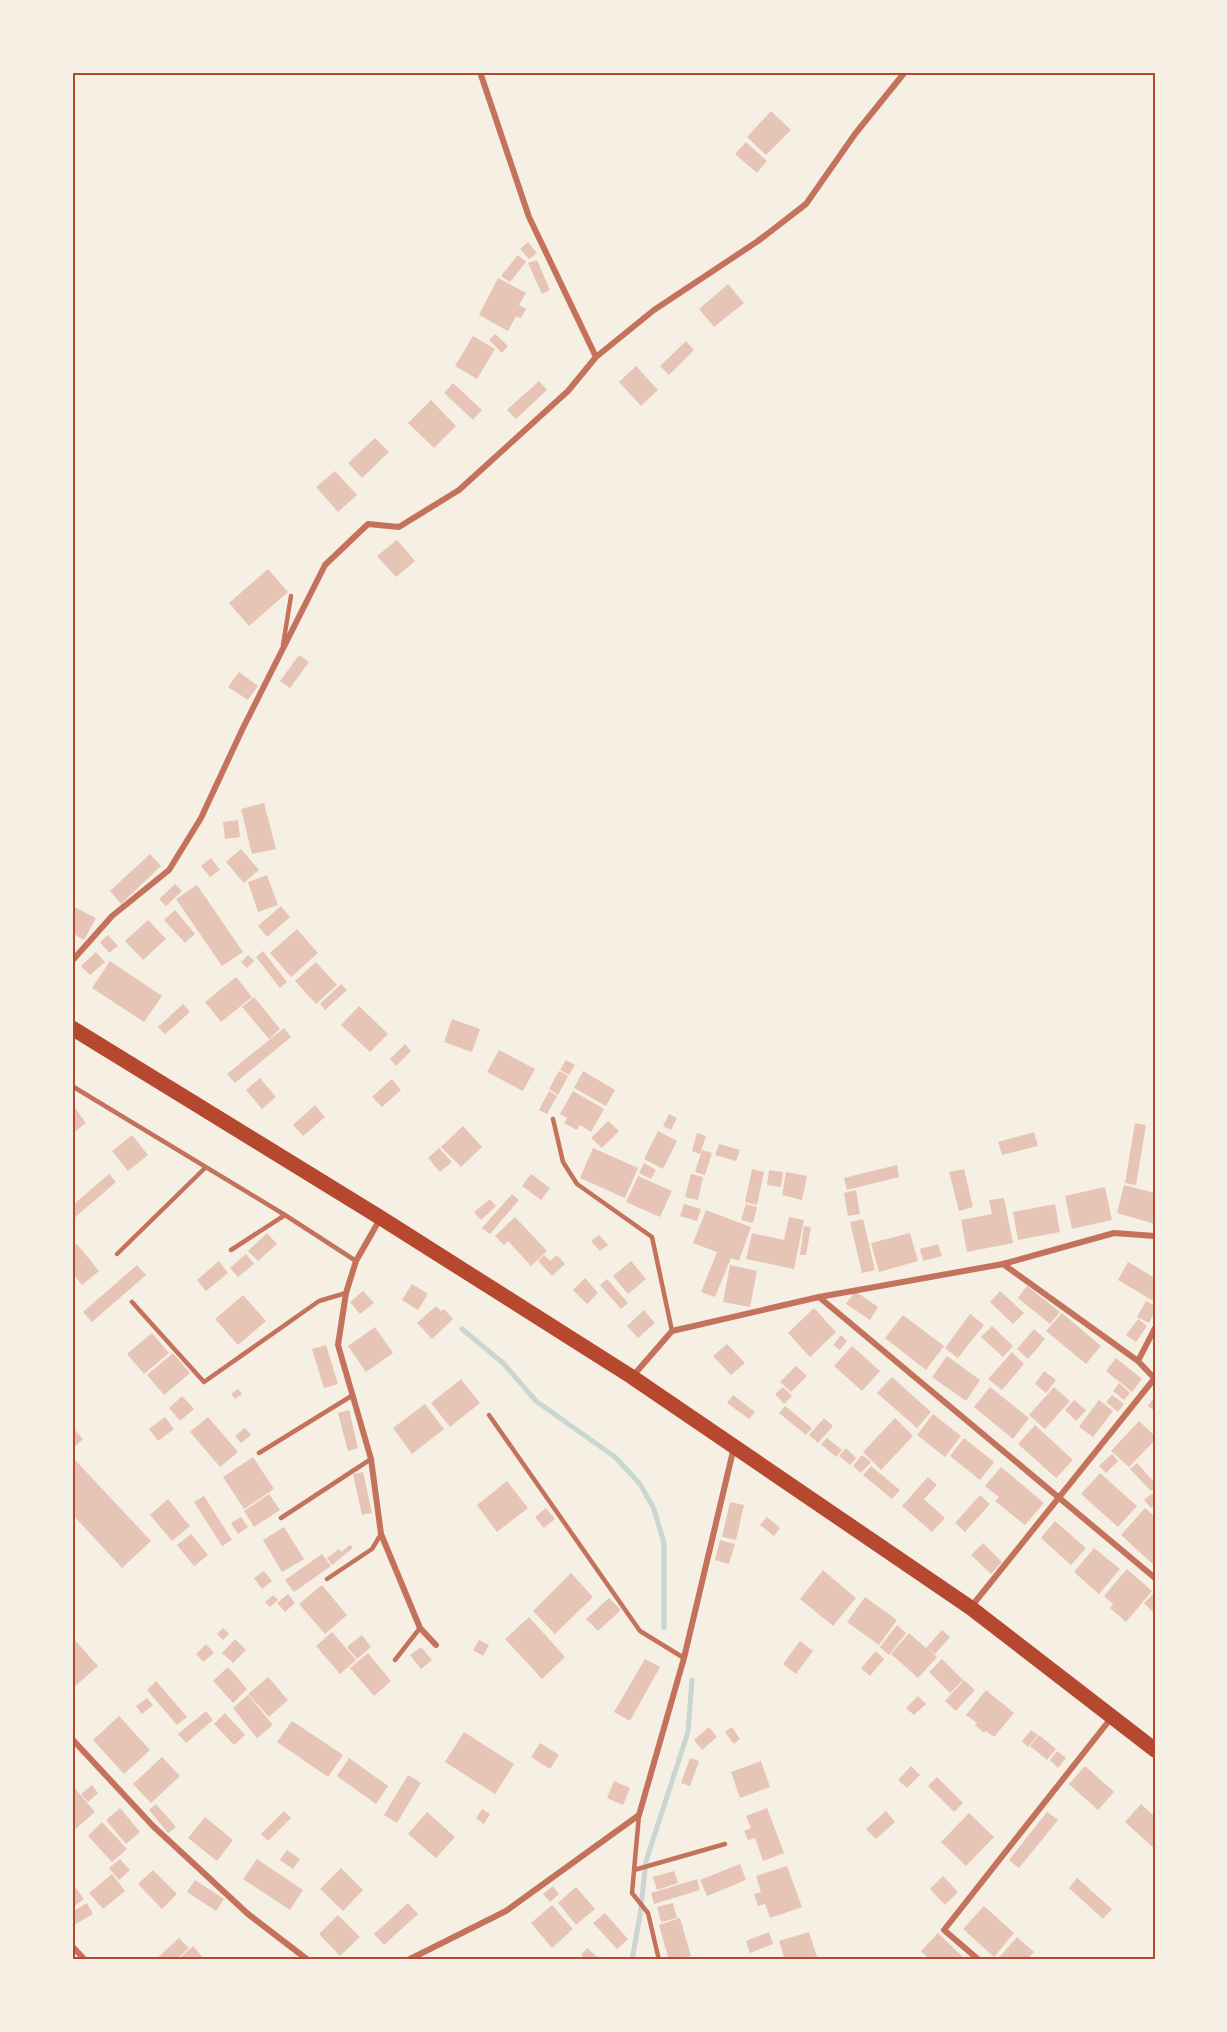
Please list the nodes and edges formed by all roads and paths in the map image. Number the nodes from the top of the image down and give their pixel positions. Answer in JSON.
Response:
{"nodes":[{"id":1,"x":480,"y":72,"type":"edge"},
{"id":2,"x":905,"y":72,"type":"edge"},
{"id":3,"x":596,"y":357,"type":"junction"},
{"id":4,"x":291,"y":596,"type":"dead end"},
{"id":5,"x":283,"y":648,"type":"junction"},
{"id":6,"x":72,"y":961,"type":"edge"},
{"id":7,"x":72,"y":1029,"type":"edge"},
{"id":8,"x":72,"y":1086,"type":"edge"},
{"id":9,"x":553,"y":1119,"type":"dead end"},
{"id":10,"x":205,"y":1168,"type":"junction"},
{"id":11,"x":285,"y":1215,"type":"junction"},
{"id":12,"x":381,"y":1218,"type":"junction"},
{"id":13,"x":1155,"y":1236,"type":"edge"},
{"id":14,"x":231,"y":1250,"type":"dead end"},
{"id":15,"x":117,"y":1254,"type":"dead end"},
{"id":16,"x":356,"y":1261,"type":"junction"},
{"id":17,"x":1003,"y":1263,"type":"junction"},
{"id":18,"x":346,"y":1293,"type":"junction"},
{"id":19,"x":819,"y":1297,"type":"junction"},
{"id":20,"x":132,"y":1302,"type":"dead end"},
{"id":21,"x":1155,"y":1328,"type":"edge"},
{"id":22,"x":672,"y":1331,"type":"junction"},
{"id":23,"x":1138,"y":1361,"type":"junction"},
{"id":24,"x":632,"y":1377,"type":"junction"},
{"id":25,"x":1155,"y":1379,"type":"edge"},
{"id":26,"x":353,"y":1395,"type":"junction"},
{"id":27,"x":489,"y":1415,"type":"dead end"},
{"id":28,"x":734,"y":1446,"type":"junction"},
{"id":29,"x":259,"y":1453,"type":"dead end"},
{"id":30,"x":371,"y":1460,"type":"junction"},
{"id":31,"x":1059,"y":1497,"type":"junction"},
{"id":32,"x":281,"y":1518,"type":"dead end"},
{"id":33,"x":381,"y":1534,"type":"junction"},
{"id":34,"x":1155,"y":1578,"type":"edge"},
{"id":35,"x":327,"y":1579,"type":"dead end"},
{"id":36,"x":971,"y":1608,"type":"junction"},
{"id":37,"x":420,"y":1628,"type":"junction"},
{"id":38,"x":436,"y":1645,"type":"dead end"},
{"id":39,"x":684,"y":1658,"type":"junction"},
{"id":40,"x":395,"y":1660,"type":"dead end"},
{"id":41,"x":1113,"y":1716,"type":"junction"},
{"id":42,"x":72,"y":1739,"type":"edge"},
{"id":43,"x":1155,"y":1750,"type":"edge"},
{"id":44,"x":639,"y":1815,"type":"junction"},
{"id":45,"x":725,"y":1844,"type":"dead end"},
{"id":46,"x":634,"y":1870,"type":"junction"},
{"id":47,"x":72,"y":1946,"type":"edge"},
{"id":48,"x":85,"y":1960,"type":"edge"},
{"id":49,"x":308,"y":1960,"type":"edge"},
{"id":50,"x":408,"y":1960,"type":"edge"},
{"id":51,"x":659,"y":1960,"type":"edge"},
{"id":52,"x":979,"y":1960,"type":"edge"}],
"edges":[{"from":1,"to":3,"type":"street"},
{"from":2,"to":3,"type":"street"},
{"from":3,"to":5,"type":"street"},
{"from":4,"to":5,"type":"lane"},
{"from":5,"to":6,"type":"street"},
{"from":7,"to":12,"type":"main road"},
{"from":8,"to":10,"type":"lane"},
{"from":9,"to":22,"type":"lane"},
{"from":10,"to":11,"type":"lane"},
{"from":10,"to":15,"type":"lane"},
{"from":11,"to":14,"type":"lane"},
{"from":11,"to":16,"type":"lane"},
{"from":12,"to":16,"type":"street"},
{"from":12,"to":24,"type":"main road"},
{"from":13,"to":17,"type":"street"},
{"from":16,"to":18,"type":"street"},
{"from":17,"to":19,"type":"street"},
{"from":17,"to":23,"type":"street"},
{"from":18,"to":20,"type":"lane"},
{"from":18,"to":26,"type":"street"},
{"from":19,"to":22,"type":"street"},
{"from":19,"to":31,"type":"street"},
{"from":21,"to":23,"type":"street"},
{"from":22,"to":24,"type":"street"},
{"from":23,"to":25,"type":"street"},
{"from":24,"to":28,"type":"main road"},
{"from":25,"to":31,"type":"street"},
{"from":26,"to":29,"type":"lane"},
{"from":26,"to":30,"type":"street"},
{"from":27,"to":39,"type":"lane"},
{"from":28,"to":36,"type":"main road"},
{"from":28,"to":39,"type":"street"},
{"from":30,"to":32,"type":"lane"},
{"from":30,"to":33,"type":"street"},
{"from":31,"to":34,"type":"street"},
{"from":31,"to":36,"type":"street"},
{"from":33,"to":35,"type":"lane"},
{"from":33,"to":37,"type":"street"},
{"from":36,"to":41,"type":"main road"},
{"from":37,"to":38,"type":"street"},
{"from":37,"to":40,"type":"lane"},
{"from":39,"to":44,"type":"street"},
{"from":41,"to":43,"type":"main road"},
{"from":41,"to":52,"type":"street"},
{"from":42,"to":49,"type":"street"},
{"from":44,"to":46,"type":"lane"},
{"from":44,"to":50,"type":"street"},
{"from":45,"to":46,"type":"lane"},
{"from":46,"to":51,"type":"lane"},
{"from":47,"to":48,"type":"street"}]}
